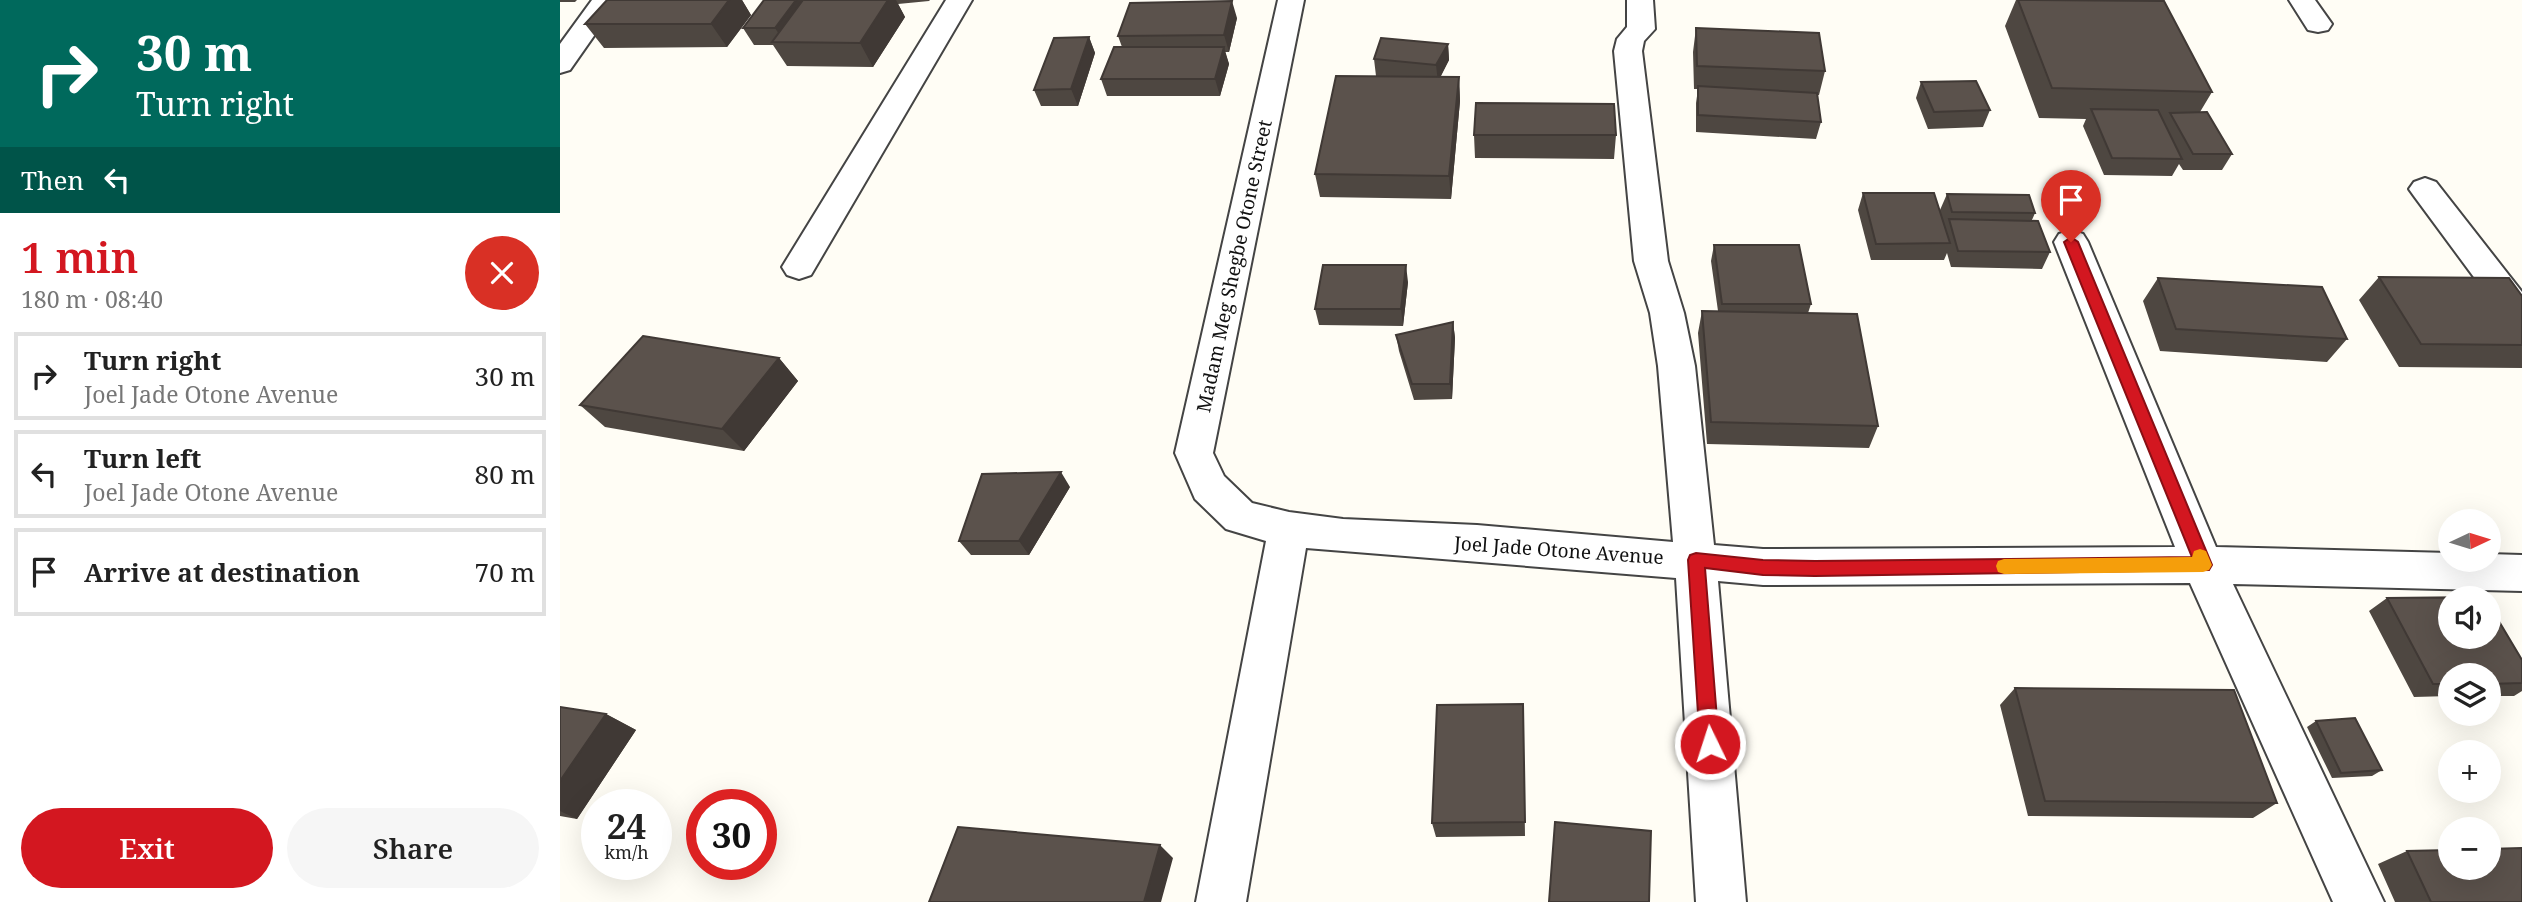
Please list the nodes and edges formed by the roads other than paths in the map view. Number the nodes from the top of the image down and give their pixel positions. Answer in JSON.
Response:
{"nodes":[{"id":1,"x":606,"y":0,"type":"edge"},
{"id":2,"x":959,"y":0,"type":"edge"},
{"id":3,"x":1291,"y":0,"type":"edge"},
{"id":4,"x":1640,"y":0,"type":"edge"},
{"id":5,"x":2302,"y":0,"type":"edge"},
{"id":6,"x":2318,"y":24,"type":"dead end"},
{"id":7,"x":560,"y":64,"type":"edge"},
{"id":8,"x":2425,"y":188,"type":"dead end"},
{"id":9,"x":2071,"y":242,"type":"dead end"},
{"id":10,"x":799,"y":267,"type":"dead end"},
{"id":11,"x":2522,"y":317,"type":"edge"},
{"id":12,"x":1240,"y":517,"type":"joint"},
{"id":13,"x":1289,"y":529,"type":"junction"},
{"id":14,"x":1696,"y":560,"type":"junction"},
{"id":15,"x":2203,"y":565,"type":"junction"},
{"id":16,"x":2522,"y":573,"type":"edge"},
{"id":17,"x":1221,"y":902,"type":"edge"},
{"id":18,"x":1721,"y":902,"type":"edge"},
{"id":19,"x":2359,"y":902,"type":"edge"}],
"edges":[{"from":1,"to":7,"type":"street"},
{"from":2,"to":10,"type":"street"},
{"from":3,"to":12,"type":"street","name":"Madam Meg Shegbe Otone Street"},
{"from":4,"to":14,"type":"street"},
{"from":5,"to":6,"type":"street"},
{"from":8,"to":11,"type":"street"},
{"from":9,"to":15,"type":"street"},
{"from":12,"to":13,"type":"street","name":"Joel Jade Otone Avenue"},
{"from":13,"to":14,"type":"street","name":"Joel Jade Otone Avenue"},
{"from":13,"to":17,"type":"street"},
{"from":14,"to":15,"type":"street","name":"Joel Jade Otone Avenue"},
{"from":14,"to":18,"type":"street"},
{"from":15,"to":16,"type":"street","name":"Joel Jade Otone Avenue"},
{"from":15,"to":19,"type":"street"}]}
